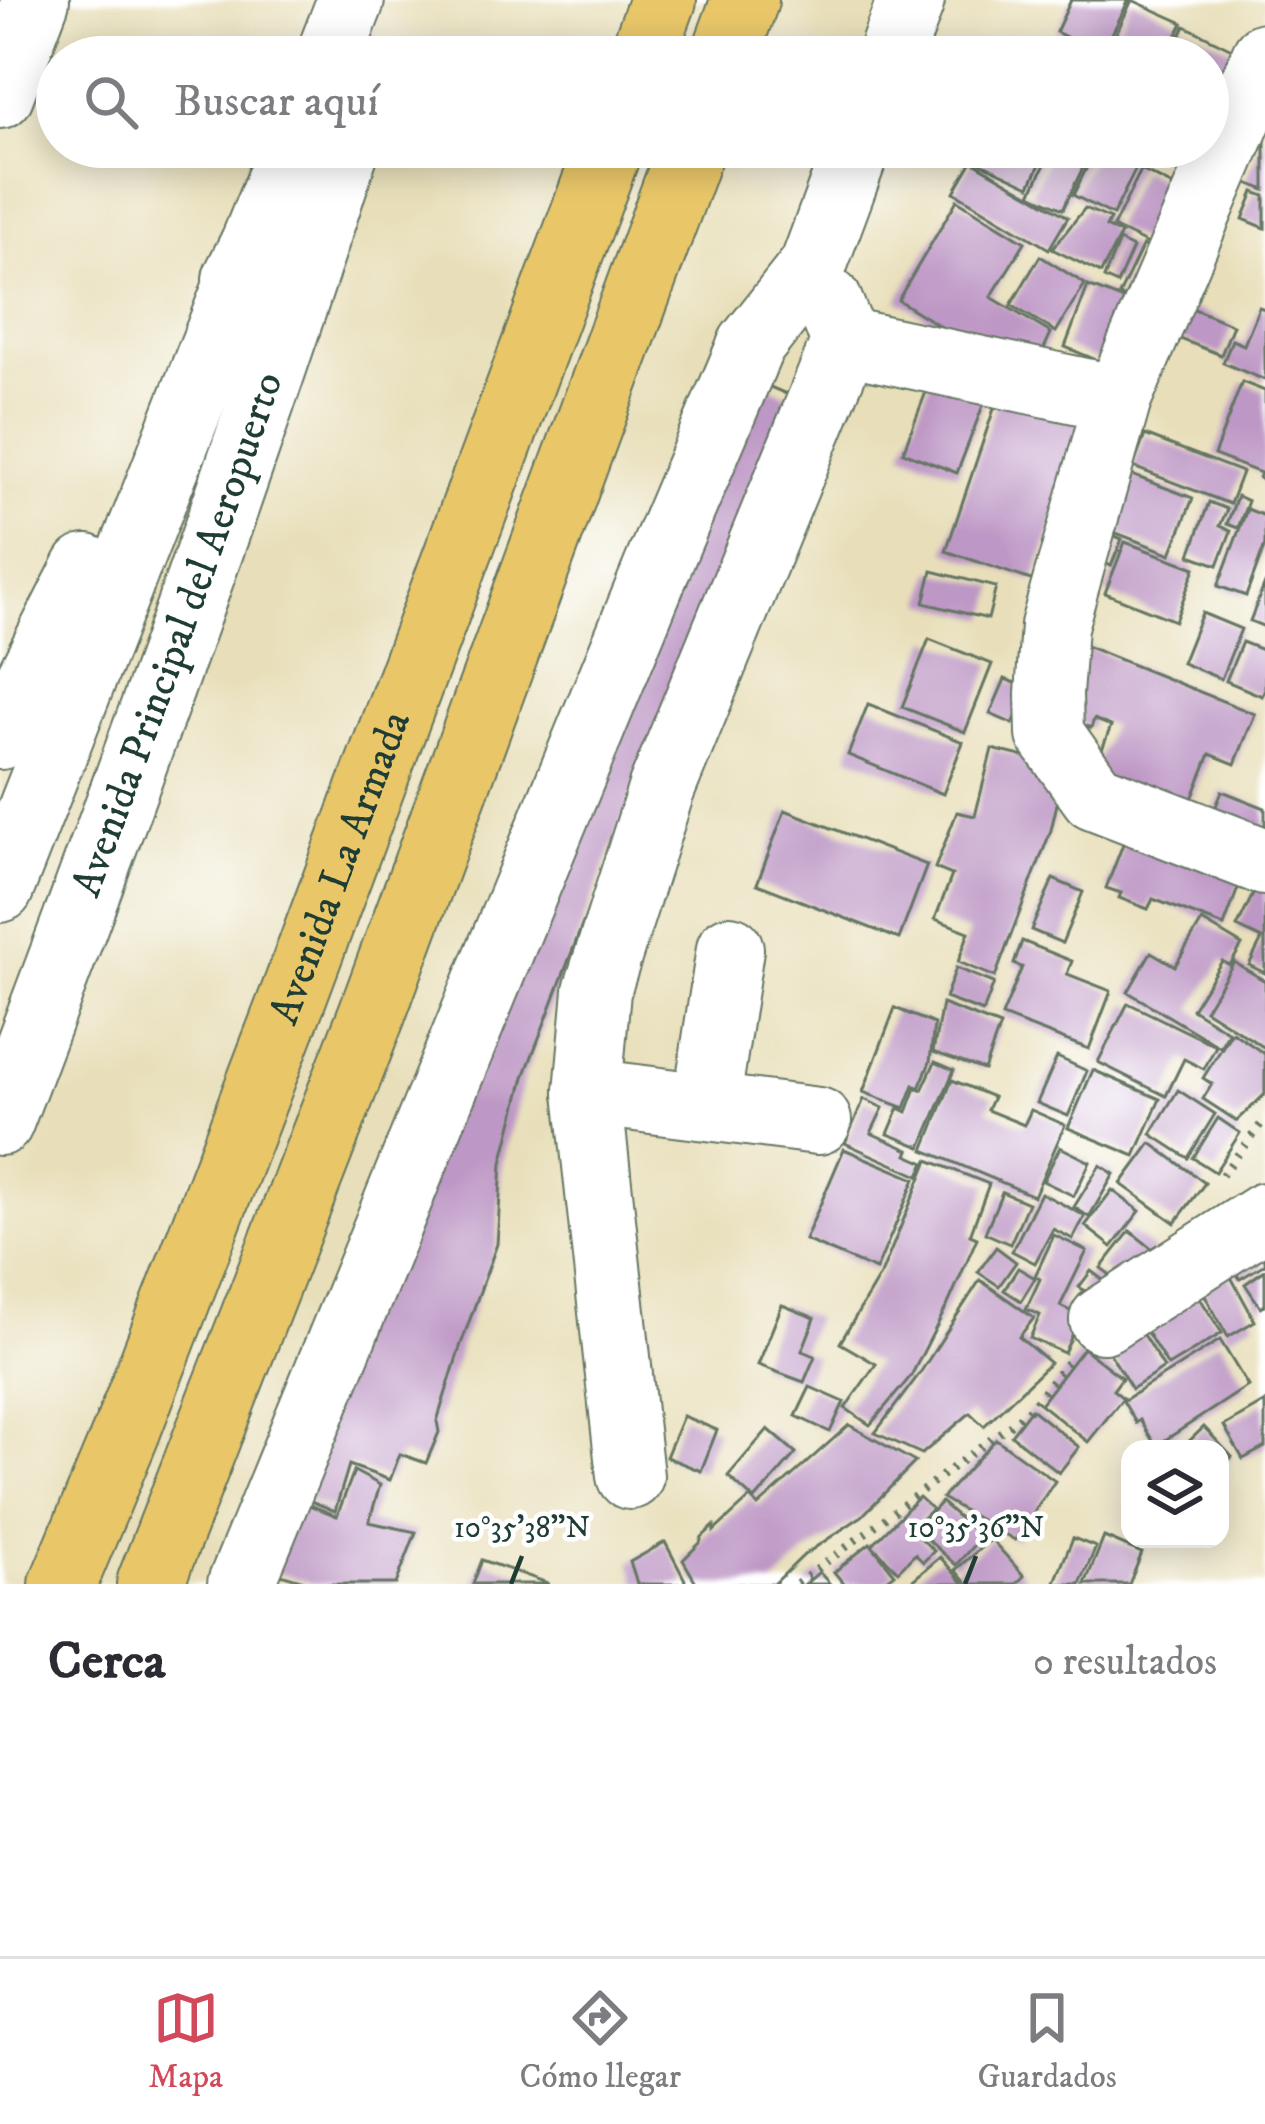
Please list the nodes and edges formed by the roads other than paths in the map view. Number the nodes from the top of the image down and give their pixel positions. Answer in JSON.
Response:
{"nodes":[{"id":1,"x":36,"y":0,"type":"edge"},
{"id":2,"x":351,"y":0,"type":"edge"},
{"id":3,"x":394,"y":0,"type":"edge"},
{"id":4,"x":663,"y":0,"type":"edge"},
{"id":5,"x":745,"y":0,"type":"edge"},
{"id":6,"x":911,"y":0,"type":"edge"},
{"id":7,"x":336,"y":36,"type":"edge"},
{"id":8,"x":382,"y":36,"type":"edge"},
{"id":9,"x":650,"y":36,"type":"edge"},
{"id":10,"x":732,"y":36,"type":"edge"},
{"id":11,"x":898,"y":36,"type":"edge"},
{"id":12,"x":1265,"y":56,"type":"edge"},
{"id":13,"x":0,"y":95,"type":"edge"},
{"id":14,"x":1229,"y":140,"type":"edge"},
{"id":15,"x":284,"y":168,"type":"edge"},
{"id":16,"x":339,"y":168,"type":"edge"},
{"id":17,"x":601,"y":168,"type":"edge"},
{"id":18,"x":683,"y":168,"type":"edge"},
{"id":19,"x":849,"y":168,"type":"edge"},
{"id":20,"x":1217,"y":168,"type":"edge"},
{"id":21,"x":254,"y":243,"type":"junction"},
{"id":22,"x":813,"y":266,"type":"junction"},
{"id":23,"x":845,"y":341,"type":"junction"},
{"id":24,"x":1118,"y":399,"type":"junction"},
{"id":25,"x":0,"y":736,"type":"edge"},
{"id":26,"x":1265,"y":862,"type":"edge"},
{"id":27,"x":0,"y":889,"type":"edge"},
{"id":28,"x":730,"y":949,"type":"dead end"},
{"id":29,"x":587,"y":1092,"type":"junction"},
{"id":30,"x":706,"y":1106,"type":"junction"},
{"id":31,"x":818,"y":1121,"type":"dead end"},
{"id":32,"x":0,"y":1122,"type":"edge"},
{"id":33,"x":1240,"y":1200,"type":"edge"},
{"id":34,"x":1102,"y":1320,"type":"road end"},
{"id":35,"x":630,"y":1476,"type":"dead end"},
{"id":36,"x":63,"y":1584,"type":"edge"},
{"id":37,"x":150,"y":1584,"type":"edge"},
{"id":38,"x":241,"y":1584,"type":"edge"}],
"edges":[{"from":1,"to":13,"type":"street"},
{"from":2,"to":7,"type":"street"},
{"from":3,"to":8,"type":"street"},
{"from":4,"to":9,"type":"main road"},
{"from":5,"to":10,"type":"main road"},
{"from":6,"to":11,"type":"street"},
{"from":12,"to":14,"type":"street"},
{"from":15,"to":21,"type":"street"},
{"from":16,"to":32,"type":"street","name":"Avenida Principal del Aeropuerto"},
{"from":17,"to":36,"type":"main road","name":"Avenida La Armada"},
{"from":18,"to":37,"type":"main road","name":"Avenida La Armada"},
{"from":19,"to":22,"type":"street"},
{"from":20,"to":24,"type":"street"},
{"from":21,"to":25,"type":"street"},
{"from":21,"to":27,"type":"street"},
{"from":22,"to":23,"type":"street"},
{"from":22,"to":38,"type":"street"},
{"from":23,"to":24,"type":"street"},
{"from":23,"to":29,"type":"street"},
{"from":24,"to":26,"type":"street"},
{"from":28,"to":30,"type":"street"},
{"from":29,"to":30,"type":"street"},
{"from":29,"to":35,"type":"street"},
{"from":30,"to":31,"type":"street"},
{"from":33,"to":34,"type":"street"}]}
